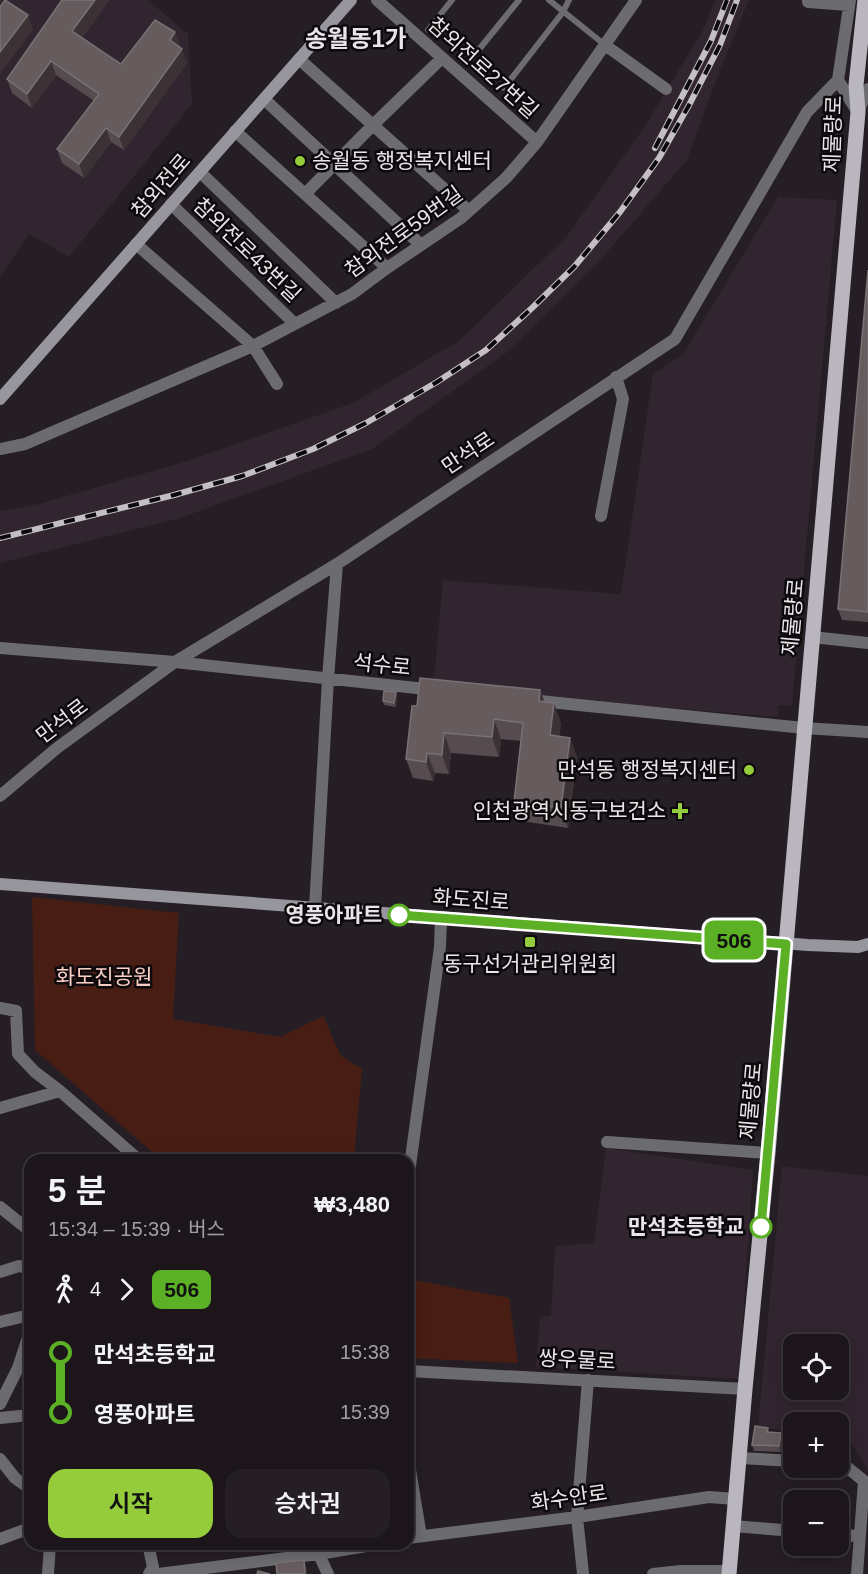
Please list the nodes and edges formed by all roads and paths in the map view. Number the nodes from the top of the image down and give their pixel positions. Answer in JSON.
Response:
{"nodes":[{"id":1,"x":351,"y":0,"type":"edge"},
{"id":2,"x":377,"y":0,"type":"edge"},
{"id":3,"x":452,"y":0,"type":"edge"},
{"id":4,"x":519,"y":0,"type":"edge"},
{"id":5,"x":549,"y":0,"type":"edge"},
{"id":6,"x":569,"y":0,"type":"edge"},
{"id":7,"x":636,"y":0,"type":"edge"},
{"id":8,"x":808,"y":0,"type":"edge"},
{"id":9,"x":865,"y":0,"type":"edge"},
{"id":10,"x":849,"y":3,"type":"edge"},
{"id":11,"x":563,"y":12,"type":"junction"},
{"id":12,"x":428,"y":30,"type":"dead end"},
{"id":13,"x":605,"y":45,"type":"junction"},
{"id":14,"x":442,"y":58,"type":"junction"},
{"id":15,"x":299,"y":59,"type":"junction"},
{"id":16,"x":468,"y":63,"type":"dead end"},
{"id":17,"x":838,"y":80,"type":"junction"},
{"id":18,"x":862,"y":87,"type":"edge"},
{"id":19,"x":504,"y":88,"type":"dead end"},
{"id":20,"x":666,"y":89,"type":"dead end"},
{"id":21,"x":264,"y":99,"type":"junction"},
{"id":22,"x":858,"y":112,"type":"junction"},
{"id":23,"x":373,"y":125,"type":"junction"},
{"id":24,"x":235,"y":131,"type":"junction"},
{"id":25,"x":537,"y":142,"type":"junction"},
{"id":26,"x":333,"y":165,"type":"junction"},
{"id":27,"x":200,"y":172,"type":"junction"},
{"id":28,"x":306,"y":195,"type":"junction"},
{"id":29,"x":171,"y":204,"type":"junction"},
{"id":30,"x":469,"y":211,"type":"junction"},
{"id":31,"x":136,"y":244,"type":"junction"},
{"id":32,"x":421,"y":245,"type":"junction"},
{"id":33,"x":387,"y":268,"type":"junction"},
{"id":34,"x":336,"y":303,"type":"junction"},
{"id":35,"x":295,"y":324,"type":"junction"},
{"id":36,"x":253,"y":346,"type":"junction"},
{"id":37,"x":616,"y":377,"type":"junction"},
{"id":38,"x":277,"y":384,"type":"dead end"},
{"id":39,"x":0,"y":399,"type":"edge"},
{"id":40,"x":0,"y":449,"type":"edge"},
{"id":41,"x":601,"y":516,"type":"dead end"},
{"id":42,"x":337,"y":564,"type":"junction"},
{"id":43,"x":812,"y":637,"type":"junction"},
{"id":44,"x":868,"y":643,"type":"edge"},
{"id":45,"x":0,"y":648,"type":"edge"},
{"id":46,"x":175,"y":662,"type":"junction"},
{"id":47,"x":328,"y":679,"type":"junction"},
{"id":48,"x":447,"y":692,"type":"edge"},
{"id":49,"x":519,"y":699,"type":"edge"},
{"id":50,"x":804,"y":728,"type":"junction"},
{"id":51,"x":868,"y":732,"type":"edge"},
{"id":52,"x":0,"y":796,"type":"edge"},
{"id":53,"x":0,"y":884,"type":"edge"},
{"id":54,"x":315,"y":908,"type":"junction"},
{"id":55,"x":441,"y":917,"type":"junction"},
{"id":56,"x":786,"y":944,"type":"junction"},
{"id":57,"x":868,"y":944,"type":"edge"},
{"id":58,"x":0,"y":1008,"type":"edge"},
{"id":59,"x":60,"y":1090,"type":"junction"},
{"id":60,"x":0,"y":1108,"type":"edge"},
{"id":61,"x":607,"y":1142,"type":"dead end"},
{"id":62,"x":768,"y":1153,"type":"junction"},
{"id":63,"x":132,"y":1154,"type":"edge"},
{"id":64,"x":412,"y":1154,"type":"edge"},
{"id":65,"x":0,"y":1206,"type":"edge"},
{"id":66,"x":24,"y":1226,"type":"edge"},
{"id":67,"x":24,"y":1267,"type":"edge"},
{"id":68,"x":0,"y":1272,"type":"edge"},
{"id":69,"x":24,"y":1316,"type":"edge"},
{"id":70,"x":0,"y":1322,"type":"edge"},
{"id":71,"x":24,"y":1350,"type":"edge"},
{"id":72,"x":414,"y":1371,"type":"edge"},
{"id":73,"x":588,"y":1380,"type":"junction"},
{"id":74,"x":745,"y":1389,"type":"junction"},
{"id":75,"x":0,"y":1404,"type":"edge"},
{"id":76,"x":24,"y":1416,"type":"edge"},
{"id":77,"x":0,"y":1418,"type":"edge"},
{"id":78,"x":739,"y":1458,"type":"junction"},
{"id":79,"x":0,"y":1459,"type":"edge"},
{"id":80,"x":783,"y":1460,"type":"edge"},
{"id":81,"x":849,"y":1469,"type":"edge"},
{"id":82,"x":24,"y":1485,"type":"edge"},
{"id":83,"x":735,"y":1499,"type":"junction"},
{"id":84,"x":577,"y":1517,"type":"junction"},
{"id":85,"x":733,"y":1526,"type":"junction"},
{"id":86,"x":24,"y":1530,"type":"edge"},
{"id":87,"x":783,"y":1530,"type":"edge"},
{"id":88,"x":849,"y":1536,"type":"edge"},
{"id":89,"x":859,"y":1536,"type":"junction"},
{"id":90,"x":414,"y":1537,"type":"edge"},
{"id":91,"x":0,"y":1539,"type":"edge"},
{"id":92,"x":50,"y":1550,"type":"edge"},
{"id":93,"x":149,"y":1550,"type":"edge"},
{"id":94,"x":312,"y":1550,"type":"edge"},
{"id":95,"x":316,"y":1550,"type":"edge"},
{"id":96,"x":245,"y":1569,"type":"edge"},
{"id":97,"x":729,"y":1573,"type":"edge"},
{"id":98,"x":48,"y":1574,"type":"edge"},
{"id":99,"x":149,"y":1574,"type":"edge"},
{"id":100,"x":159,"y":1574,"type":"edge"},
{"id":101,"x":328,"y":1574,"type":"edge"},
{"id":102,"x":583,"y":1574,"type":"edge"},
{"id":103,"x":653,"y":1574,"type":"edge"},
{"id":104,"x":857,"y":1574,"type":"edge"}],
"edges":[{"from":1,"to":15,"type":"street","name":"참외전로"},
{"from":2,"to":14,"type":"street","name":"참외전로27번길"},
{"from":3,"to":12,"type":"lane"},
{"from":4,"to":16,"type":"lane"},
{"from":5,"to":11,"type":"lane"},
{"from":6,"to":11,"type":"lane"},
{"from":7,"to":13,"type":"street","name":"참외전로59번길"},
{"from":8,"to":10,"type":"street"},
{"from":9,"to":18,"type":"main road","name":"제물량로"},
{"from":10,"to":17,"type":"street"},
{"from":11,"to":13,"type":"lane"},
{"from":11,"to":19,"type":"lane"},
{"from":13,"to":20,"type":"street"},
{"from":13,"to":25,"type":"street","name":"참외전로59번길"},
{"from":14,"to":23,"type":"street"},
{"from":14,"to":25,"type":"street","name":"참외전로27번길"},
{"from":15,"to":21,"type":"street","name":"참외전로"},
{"from":15,"to":23,"type":"street"},
{"from":17,"to":22,"type":"street"},
{"from":17,"to":37,"type":"street","name":"만석로"},
{"from":18,"to":22,"type":"main road","name":"제물량로"},
{"from":21,"to":24,"type":"street","name":"참외전로"},
{"from":21,"to":26,"type":"street"},
{"from":22,"to":43,"type":"main road","name":"제물량로"},
{"from":23,"to":26,"type":"street"},
{"from":23,"to":30,"type":"street"},
{"from":24,"to":27,"type":"street","name":"참외전로"},
{"from":24,"to":28,"type":"street"},
{"from":25,"to":30,"type":"street","name":"참외전로59번길"},
{"from":26,"to":28,"type":"street"},
{"from":26,"to":32,"type":"street"},
{"from":27,"to":29,"type":"street","name":"참외전로"},
{"from":27,"to":34,"type":"street"},
{"from":28,"to":33,"type":"street"},
{"from":29,"to":31,"type":"street","name":"참외전로"},
{"from":29,"to":35,"type":"street","name":"참외전로43번길"},
{"from":30,"to":32,"type":"street","name":"참외전로59번길"},
{"from":31,"to":36,"type":"street"},
{"from":31,"to":39,"type":"street","name":"참외전로"},
{"from":32,"to":33,"type":"street","name":"참외전로59번길"},
{"from":33,"to":34,"type":"street","name":"참외전로59번길"},
{"from":34,"to":35,"type":"street","name":"참외전로59번길"},
{"from":35,"to":36,"type":"street","name":"참외전로59번길"},
{"from":36,"to":38,"type":"street"},
{"from":36,"to":40,"type":"street","name":"참외전로59번길"},
{"from":37,"to":41,"type":"street"},
{"from":37,"to":42,"type":"street","name":"만석로"},
{"from":42,"to":46,"type":"street","name":"만석로"},
{"from":42,"to":47,"type":"street"},
{"from":43,"to":44,"type":"street"},
{"from":43,"to":50,"type":"main road","name":"제물량로"},
{"from":45,"to":46,"type":"street","name":"석수로"},
{"from":46,"to":47,"type":"street","name":"석수로"},
{"from":46,"to":52,"type":"street","name":"만석로"},
{"from":47,"to":48,"type":"street","name":"석수로"},
{"from":47,"to":54,"type":"street"},
{"from":49,"to":50,"type":"street"},
{"from":50,"to":51,"type":"street"},
{"from":50,"to":56,"type":"main road","name":"제물량로"},
{"from":53,"to":54,"type":"street","name":"화도진로"},
{"from":54,"to":55,"type":"street","name":"화도진로"},
{"from":55,"to":56,"type":"street","name":"화도진로"},
{"from":55,"to":64,"type":"street"},
{"from":56,"to":57,"type":"street","name":"화도진로"},
{"from":56,"to":62,"type":"main road","name":"제물량로"},
{"from":58,"to":59,"type":"street"},
{"from":59,"to":60,"type":"street"},
{"from":59,"to":63,"type":"street"},
{"from":61,"to":62,"type":"street","name":"제물량로"},
{"from":62,"to":74,"type":"main road","name":"제물량로"},
{"from":65,"to":66,"type":"street"},
{"from":67,"to":68,"type":"street"},
{"from":69,"to":70,"type":"street"},
{"from":71,"to":75,"type":"street"},
{"from":72,"to":73,"type":"street","name":"쌍우물로"},
{"from":73,"to":74,"type":"street","name":"쌍우물로"},
{"from":73,"to":84,"type":"street"},
{"from":74,"to":78,"type":"main road","name":"제물량로"},
{"from":76,"to":77,"type":"street"},
{"from":78,"to":80,"type":"street"},
{"from":78,"to":83,"type":"main road","name":"제물량로"},
{"from":79,"to":82,"type":"street"},
{"from":81,"to":89,"type":"street"},
{"from":83,"to":84,"type":"street","name":"화수안로"},
{"from":83,"to":85,"type":"main road","name":"제물량로"},
{"from":84,"to":90,"type":"street","name":"화수안로"},
{"from":84,"to":102,"type":"street"},
{"from":85,"to":87,"type":"street"},
{"from":85,"to":97,"type":"main road","name":"제물량로"},
{"from":86,"to":91,"type":"street"},
{"from":88,"to":89,"type":"street"},
{"from":89,"to":104,"type":"street"},
{"from":92,"to":98,"type":"street"},
{"from":93,"to":99,"type":"street"},
{"from":94,"to":96,"type":"street"},
{"from":95,"to":101,"type":"street"},
{"from":96,"to":100,"type":"street"},
{"from":97,"to":103,"type":"street"}]}
